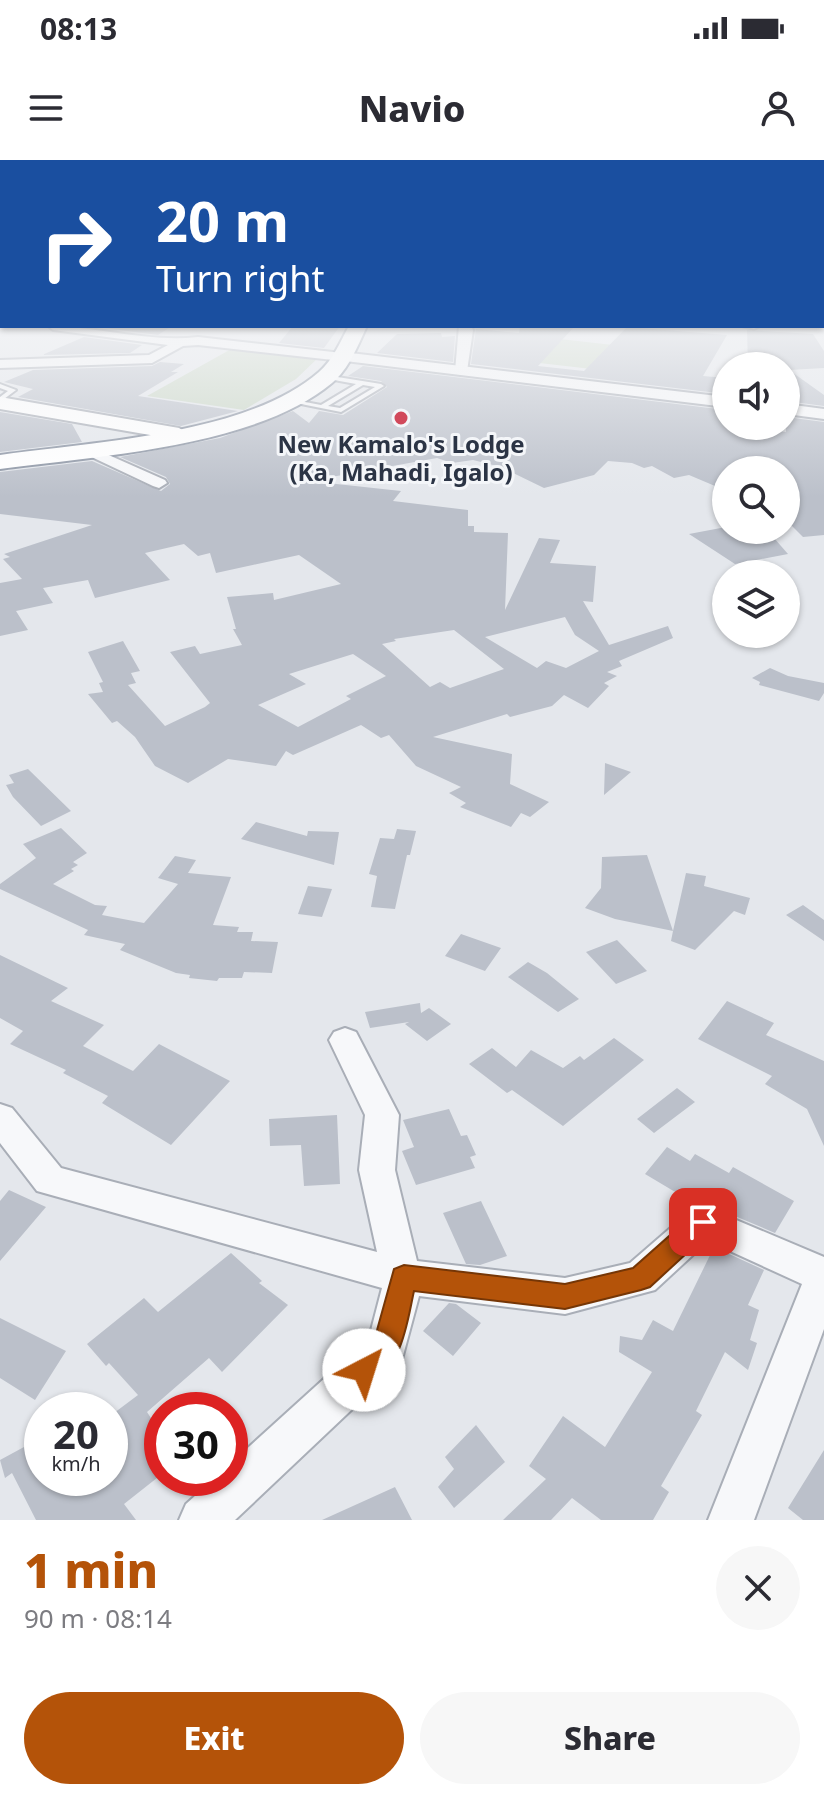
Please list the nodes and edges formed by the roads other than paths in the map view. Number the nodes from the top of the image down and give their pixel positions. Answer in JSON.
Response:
{"nodes":[{"id":1,"x":331,"y":370,"type":"edge"},
{"id":2,"x":456,"y":370,"type":"edge"},
{"id":3,"x":461,"y":371,"type":"joint"},
{"id":4,"x":325,"y":377,"type":"junction"},
{"id":5,"x":362,"y":383,"type":"junction"},
{"id":6,"x":0,"y":386,"type":"edge"},
{"id":7,"x":712,"y":400,"type":"edge"},
{"id":8,"x":289,"y":401,"type":"junction"},
{"id":9,"x":0,"y":402,"type":"edge"},
{"id":10,"x":321,"y":407,"type":"junction"},
{"id":11,"x":800,"y":411,"type":"edge"},
{"id":12,"x":824,"y":414,"type":"edge"},
{"id":13,"x":179,"y":434,"type":"junction"},
{"id":14,"x":86,"y":449,"type":"junction"},
{"id":15,"x":0,"y":462,"type":"edge"},
{"id":16,"x":159,"y":483,"type":"dead end"},
{"id":17,"x":345,"y":1040,"type":"dead end"},
{"id":18,"x":0,"y":1118,"type":"edge"},
{"id":19,"x":824,"y":1276,"type":"edge"},
{"id":20,"x":404,"y":1277,"type":"junction"},
{"id":21,"x":202,"y":1520,"type":"edge"},
{"id":22,"x":731,"y":1520,"type":"edge"}],
"edges":[{"from":1,"to":4,"type":"highway"},
{"from":2,"to":3,"type":"street"},
{"from":3,"to":7,"type":"street"},
{"from":4,"to":5,"type":"lane"},
{"from":4,"to":8,"type":"highway"},
{"from":5,"to":10,"type":"lane"},
{"from":5,"to":10,"type":"lane"},
{"from":6,"to":9,"type":"lane"},
{"from":8,"to":10,"type":"lane"},
{"from":8,"to":13,"type":"highway"},
{"from":9,"to":13,"type":"main road"},
{"from":11,"to":12,"type":"street"},
{"from":13,"to":14,"type":"highway"},
{"from":14,"to":15,"type":"highway"},
{"from":14,"to":16,"type":"street"},
{"from":17,"to":20,"type":"street"},
{"from":18,"to":20,"type":"street"},
{"from":19,"to":20,"type":"street"},
{"from":19,"to":22,"type":"street"},
{"from":20,"to":21,"type":"street"}]}
